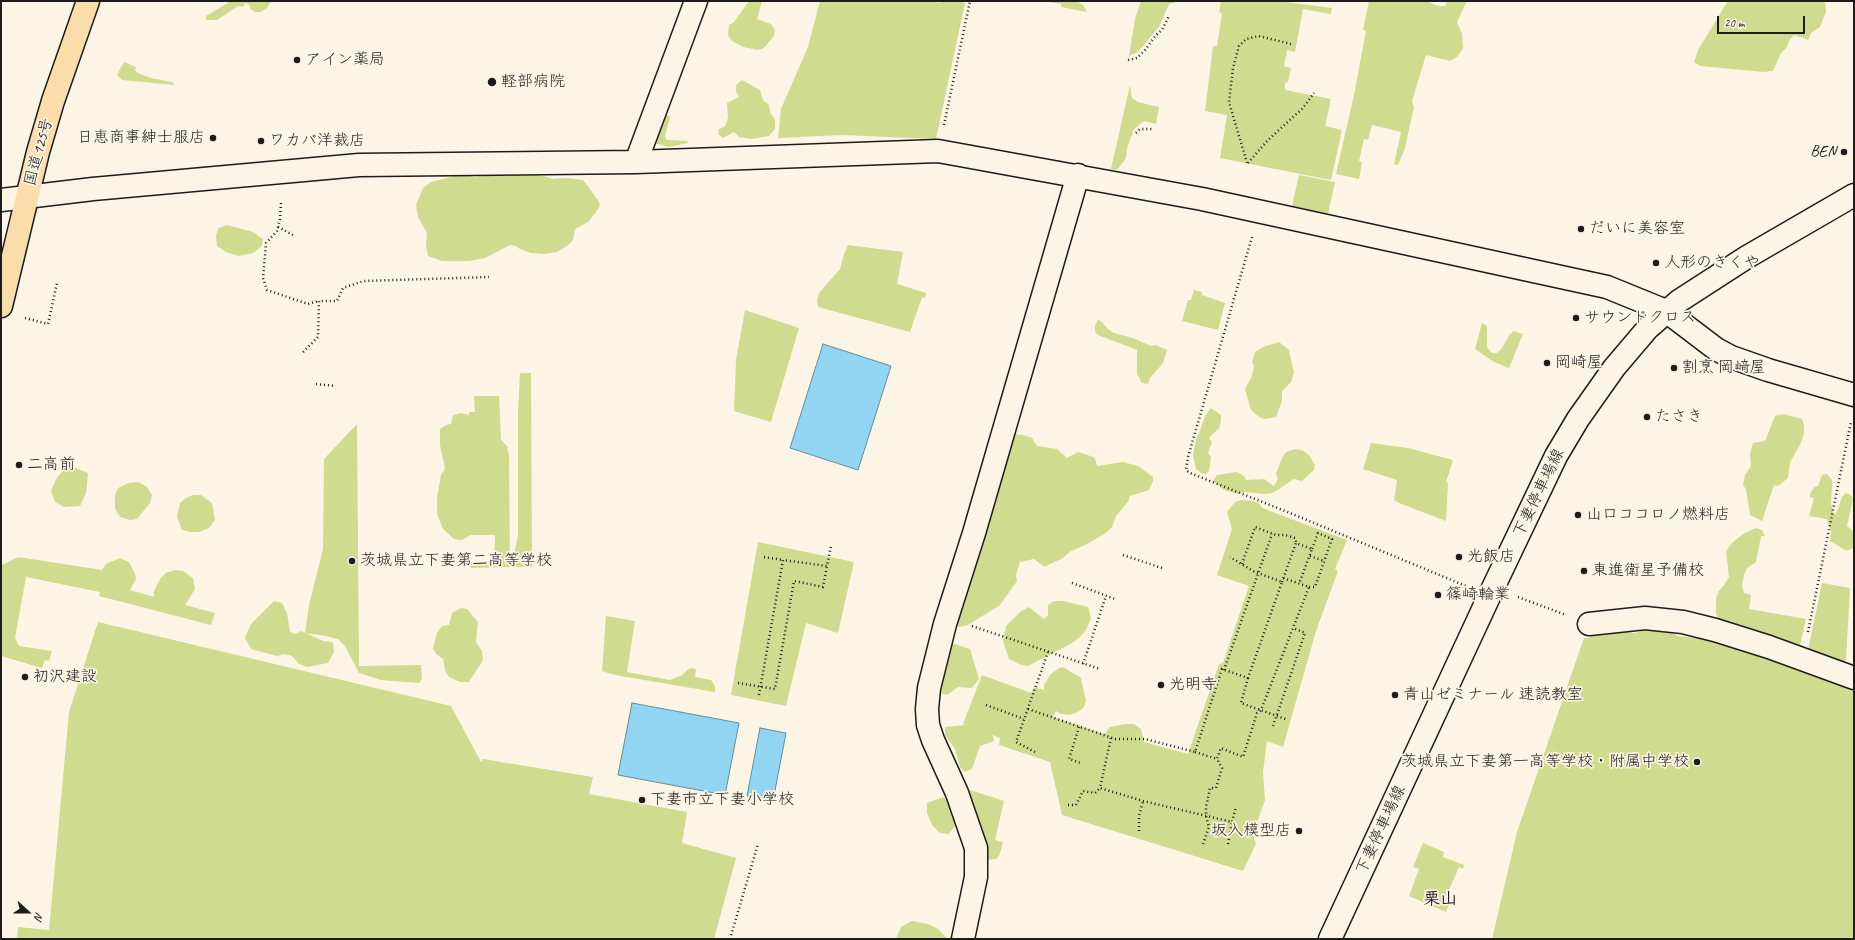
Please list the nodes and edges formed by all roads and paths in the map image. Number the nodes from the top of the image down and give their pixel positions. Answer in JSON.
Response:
{"nodes":[{"id":1,"x":88,"y":1,"type":"edge"},
{"id":2,"x":696,"y":1,"type":"edge"},
{"id":3,"x":970,"y":1,"type":"edge"},
{"id":4,"x":1169,"y":16,"type":"dead end"},
{"id":5,"x":1291,"y":44,"type":"dead end"},
{"id":6,"x":1128,"y":60,"type":"dead end"},
{"id":7,"x":1314,"y":93,"type":"dead end"},
{"id":8,"x":1152,"y":129,"type":"dead end"},
{"id":9,"x":1136,"y":134,"type":"dead end"},
{"id":10,"x":938,"y":151,"type":"junction"},
{"id":11,"x":636,"y":162,"type":"junction"},
{"id":12,"x":1078,"y":175,"type":"junction"},
{"id":13,"x":1854,"y":195,"type":"edge"},
{"id":14,"x":27,"y":197,"type":"junction"},
{"id":15,"x":1,"y":200,"type":"edge"},
{"id":16,"x":281,"y":203,"type":"dead end"},
{"id":17,"x":1260,"y":211,"type":"junction"},
{"id":18,"x":278,"y":227,"type":"junction"},
{"id":19,"x":293,"y":235,"type":"dead end"},
{"id":20,"x":489,"y":277,"type":"dead end"},
{"id":21,"x":57,"y":283,"type":"dead end"},
{"id":22,"x":319,"y":301,"type":"junction"},
{"id":23,"x":1,"y":306,"type":"edge"},
{"id":24,"x":1666,"y":311,"type":"junction"},
{"id":25,"x":48,"y":324,"type":"dead end"},
{"id":26,"x":303,"y":352,"type":"dead end"},
{"id":27,"x":316,"y":384,"type":"dead end"},
{"id":28,"x":336,"y":386,"type":"dead end"},
{"id":29,"x":1853,"y":405,"type":"edge"},
{"id":30,"x":1272,"y":534,"type":"junction"},
{"id":31,"x":1296,"y":543,"type":"junction"},
{"id":32,"x":831,"y":546,"type":"dead end"},
{"id":33,"x":1312,"y":549,"type":"junction"},
{"id":34,"x":1123,"y":555,"type":"dead end"},
{"id":35,"x":1310,"y":556,"type":"junction"},
{"id":36,"x":764,"y":557,"type":"dead end"},
{"id":37,"x":1230,"y":557,"type":"dead end"},
{"id":38,"x":783,"y":560,"type":"junction"},
{"id":39,"x":1324,"y":561,"type":"junction"},
{"id":40,"x":1242,"y":564,"type":"junction"},
{"id":41,"x":828,"y":566,"type":"junction"},
{"id":42,"x":1162,"y":568,"type":"dead end"},
{"id":43,"x":1259,"y":574,"type":"junction"},
{"id":44,"x":1283,"y":578,"type":"junction"},
{"id":45,"x":1072,"y":582,"type":"dead end"},
{"id":46,"x":1282,"y":582,"type":"junction"},
{"id":47,"x":1299,"y":584,"type":"junction"},
{"id":48,"x":1309,"y":587,"type":"junction"},
{"id":49,"x":1469,"y":587,"type":"dead end"},
{"id":50,"x":1513,"y":595,"type":"dead end"},
{"id":51,"x":1106,"y":596,"type":"junction"},
{"id":52,"x":1115,"y":599,"type":"dead end"},
{"id":53,"x":947,"y":617,"type":"junction"},
{"id":54,"x":1589,"y":624,"type":"joint"},
{"id":55,"x":1293,"y":628,"type":"junction"},
{"id":56,"x":1048,"y":652,"type":"junction"},
{"id":57,"x":1803,"y":658,"type":"junction"},
{"id":58,"x":1083,"y":664,"type":"junction"},
{"id":59,"x":1100,"y":669,"type":"dead end"},
{"id":60,"x":1224,"y":670,"type":"junction"},
{"id":61,"x":1248,"y":678,"type":"junction"},
{"id":62,"x":1854,"y":678,"type":"edge"},
{"id":63,"x":738,"y":684,"type":"dead end"},
{"id":64,"x":761,"y":687,"type":"junction"},
{"id":65,"x":759,"y":695,"type":"dead end"},
{"id":66,"x":986,"y":705,"type":"dead end"},
{"id":67,"x":1028,"y":709,"type":"junction"},
{"id":68,"x":1261,"y":710,"type":"junction"},
{"id":69,"x":1276,"y":716,"type":"junction"},
{"id":70,"x":1024,"y":719,"type":"junction"},
{"id":71,"x":1288,"y":720,"type":"dead end"},
{"id":72,"x":1273,"y":726,"type":"dead end"},
{"id":73,"x":1079,"y":727,"type":"junction"},
{"id":74,"x":1111,"y":738,"type":"junction"},
{"id":75,"x":1035,"y":752,"type":"dead end"},
{"id":76,"x":1195,"y":752,"type":"junction"},
{"id":77,"x":1216,"y":759,"type":"junction"},
{"id":78,"x":1081,"y":763,"type":"dead end"},
{"id":79,"x":1100,"y":788,"type":"junction"},
{"id":80,"x":1143,"y":801,"type":"junction"},
{"id":81,"x":1068,"y":805,"type":"dead end"},
{"id":82,"x":1236,"y":807,"type":"dead end"},
{"id":83,"x":1206,"y":816,"type":"junction"},
{"id":84,"x":1232,"y":822,"type":"junction"},
{"id":85,"x":1139,"y":831,"type":"dead end"},
{"id":86,"x":758,"y":844,"type":"dead end"},
{"id":87,"x":1202,"y":844,"type":"dead end"},
{"id":88,"x":1228,"y":844,"type":"dead end"},
{"id":89,"x":730,"y":939,"type":"edge"},
{"id":90,"x":963,"y":939,"type":"edge"},
{"id":91,"x":1330,"y":939,"type":"edge"}],
"edges":[{"from":1,"to":14,"type":"highway","name":"国道125号"},
{"from":2,"to":11,"type":"street"},
{"from":3,"to":10,"type":"path"},
{"from":4,"to":6,"type":"path"},
{"from":5,"to":7,"type":"path"},
{"from":8,"to":9,"type":"path"},
{"from":10,"to":11,"type":"street"},
{"from":10,"to":12,"type":"street"},
{"from":11,"to":14,"type":"street"},
{"from":12,"to":17,"type":"street"},
{"from":12,"to":53,"type":"street"},
{"from":13,"to":24,"type":"street","name":"下妻停車場線"},
{"from":14,"to":15,"type":"street"},
{"from":14,"to":23,"type":"highway","name":"国道125号"},
{"from":16,"to":18,"type":"path"},
{"from":17,"to":24,"type":"street"},
{"from":17,"to":49,"type":"path"},
{"from":18,"to":19,"type":"path"},
{"from":18,"to":22,"type":"path"},
{"from":20,"to":22,"type":"path"},
{"from":21,"to":25,"type":"path"},
{"from":22,"to":26,"type":"path"},
{"from":24,"to":29,"type":"street"},
{"from":24,"to":91,"type":"street","name":"下妻停車場線"},
{"from":27,"to":28,"type":"path"},
{"from":29,"to":57,"type":"path"},
{"from":30,"to":31,"type":"path"},
{"from":30,"to":40,"type":"path"},
{"from":30,"to":43,"type":"path"},
{"from":31,"to":33,"type":"path"},
{"from":31,"to":44,"type":"path"},
{"from":32,"to":41,"type":"path"},
{"from":33,"to":35,"type":"path"},
{"from":33,"to":39,"type":"path"},
{"from":34,"to":42,"type":"path"},
{"from":35,"to":39,"type":"path"},
{"from":35,"to":47,"type":"path"},
{"from":36,"to":38,"type":"path"},
{"from":37,"to":40,"type":"path"},
{"from":38,"to":41,"type":"path"},
{"from":38,"to":64,"type":"path"},
{"from":39,"to":48,"type":"path"},
{"from":40,"to":43,"type":"path"},
{"from":41,"to":64,"type":"path"},
{"from":43,"to":46,"type":"path"},
{"from":43,"to":60,"type":"path"},
{"from":44,"to":46,"type":"path"},
{"from":44,"to":47,"type":"path"},
{"from":45,"to":51,"type":"path"},
{"from":46,"to":61,"type":"path"},
{"from":47,"to":48,"type":"path"},
{"from":48,"to":55,"type":"path"},
{"from":50,"to":54,"type":"path"},
{"from":51,"to":52,"type":"path"},
{"from":51,"to":58,"type":"path"},
{"from":53,"to":56,"type":"path"},
{"from":53,"to":90,"type":"street"},
{"from":54,"to":57,"type":"street"},
{"from":55,"to":68,"type":"path"},
{"from":55,"to":69,"type":"path"},
{"from":56,"to":58,"type":"path"},
{"from":56,"to":67,"type":"path"},
{"from":57,"to":62,"type":"street"},
{"from":58,"to":59,"type":"path"},
{"from":60,"to":61,"type":"path"},
{"from":60,"to":76,"type":"path"},
{"from":61,"to":68,"type":"path"},
{"from":63,"to":64,"type":"path"},
{"from":64,"to":65,"type":"path"},
{"from":66,"to":70,"type":"path"},
{"from":67,"to":70,"type":"path"},
{"from":67,"to":73,"type":"path"},
{"from":68,"to":69,"type":"path"},
{"from":68,"to":77,"type":"path"},
{"from":69,"to":71,"type":"path"},
{"from":69,"to":72,"type":"path"},
{"from":70,"to":75,"type":"path"},
{"from":73,"to":74,"type":"path"},
{"from":73,"to":78,"type":"path"},
{"from":74,"to":76,"type":"path"},
{"from":74,"to":79,"type":"path"},
{"from":76,"to":77,"type":"path"},
{"from":77,"to":83,"type":"path"},
{"from":79,"to":80,"type":"path"},
{"from":79,"to":81,"type":"path"},
{"from":80,"to":83,"type":"path"},
{"from":80,"to":85,"type":"path"},
{"from":82,"to":84,"type":"path"},
{"from":83,"to":84,"type":"path"},
{"from":83,"to":87,"type":"path"},
{"from":84,"to":88,"type":"path"},
{"from":86,"to":89,"type":"path"}]}
